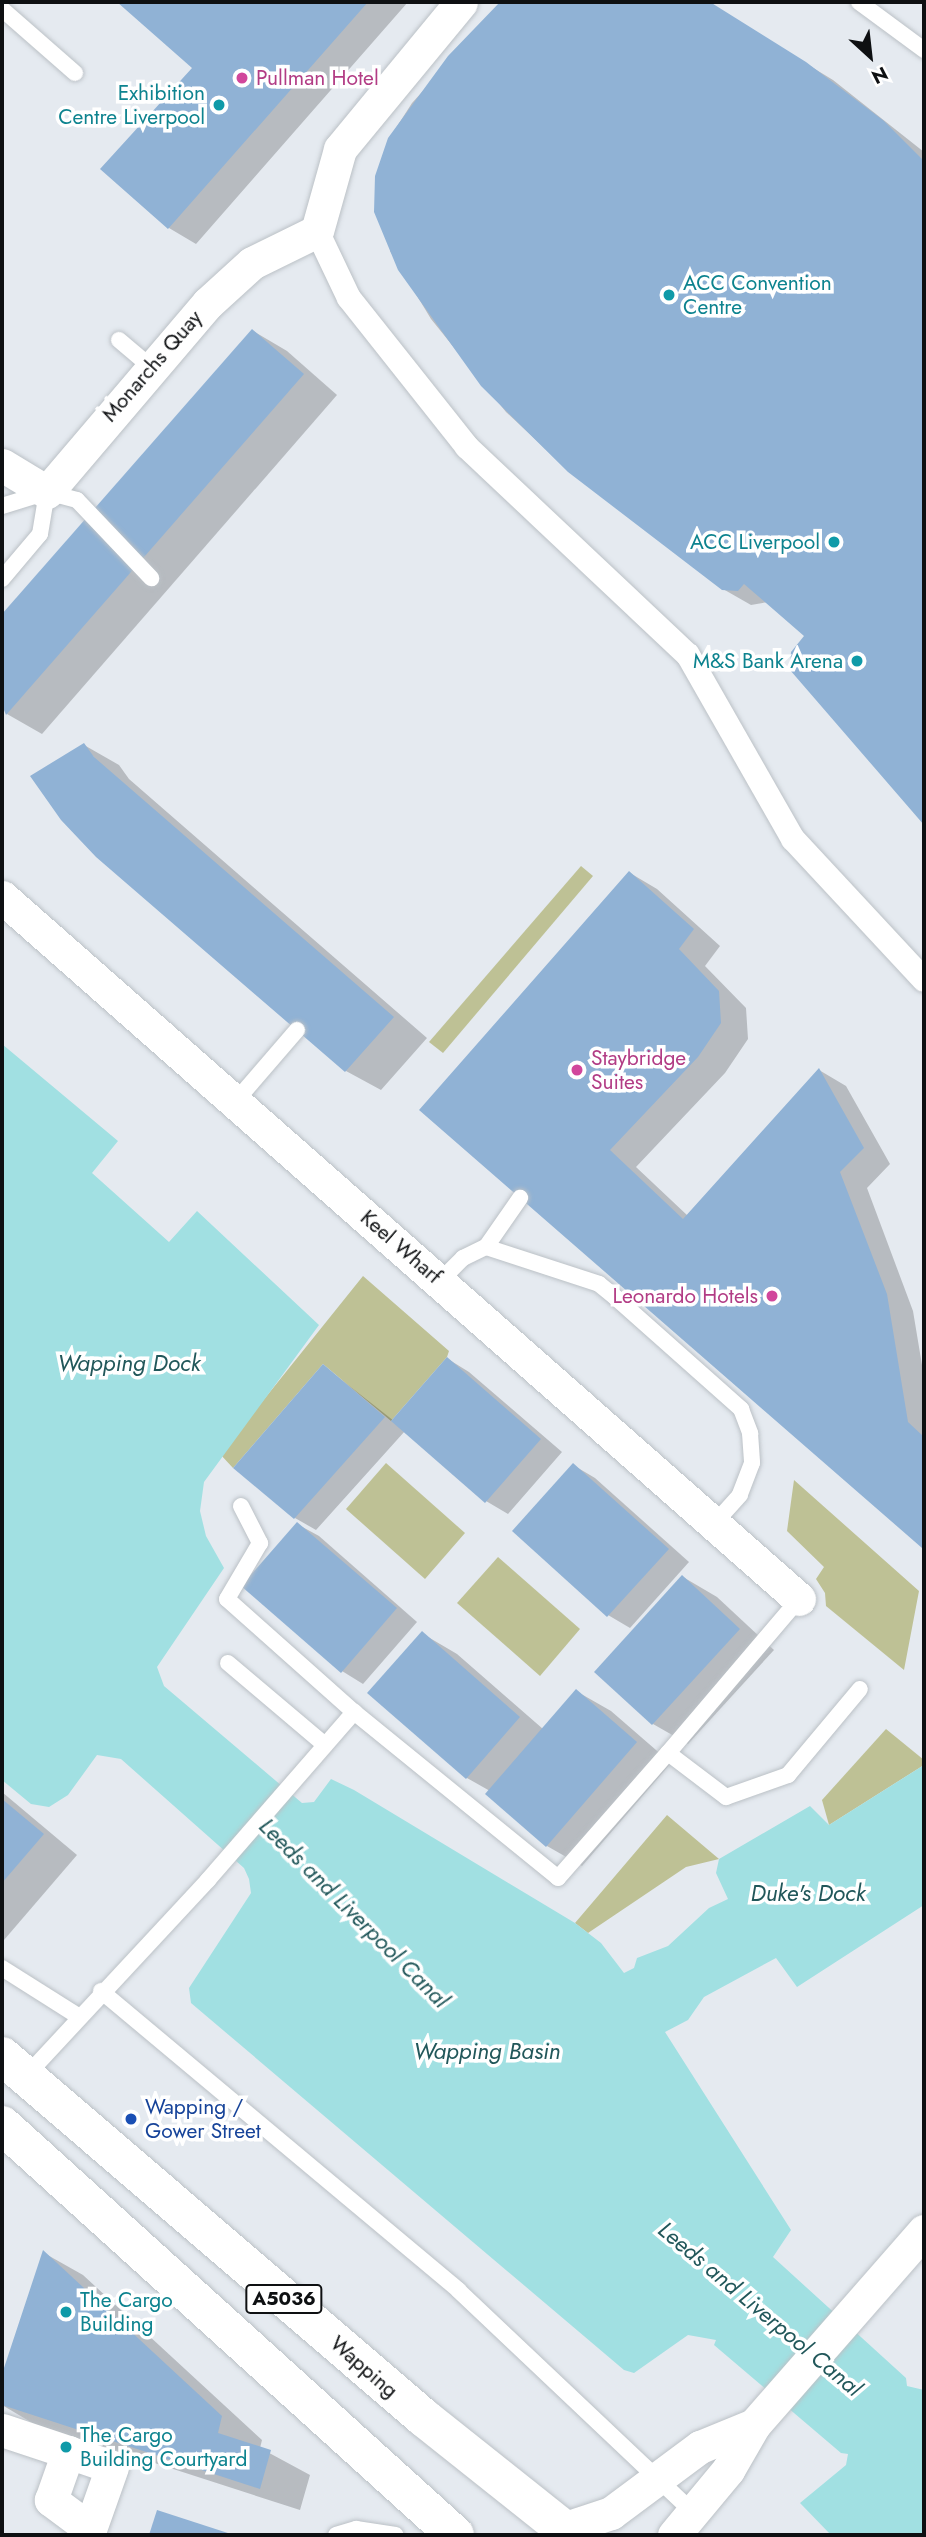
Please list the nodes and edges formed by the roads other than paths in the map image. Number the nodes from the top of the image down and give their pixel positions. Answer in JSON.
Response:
{"nodes":[{"id":1,"x":461,"y":2,"type":"edge"},
{"id":2,"x":859,"y":2,"type":"edge"},
{"id":3,"x":2,"y":9,"type":"edge"},
{"id":4,"x":924,"y":50,"type":"edge"},
{"id":5,"x":75,"y":73,"type":"dead end"},
{"id":6,"x":317,"y":231,"type":"junction"},
{"id":7,"x":119,"y":340,"type":"dead end"},
{"id":8,"x":151,"y":367,"type":"junction"},
{"id":9,"x":2,"y":465,"type":"edge"},
{"id":10,"x":47,"y":492,"type":"junction"},
{"id":11,"x":2,"y":506,"type":"edge"},
{"id":12,"x":151,"y":578,"type":"dead end"},
{"id":13,"x":2,"y":579,"type":"edge"},
{"id":14,"x":2,"y":897,"type":"edge"},
{"id":15,"x":924,"y":980,"type":"edge"},
{"id":16,"x":297,"y":1031,"type":"dead end"},
{"id":17,"x":235,"y":1102,"type":"junction"},
{"id":18,"x":520,"y":1198,"type":"dead end"},
{"id":19,"x":486,"y":1247,"type":"junction"},
{"id":20,"x":440,"y":1281,"type":"junction"},
{"id":21,"x":242,"y":1506,"type":"dead end"},
{"id":22,"x":716,"y":1522,"type":"junction"},
{"id":23,"x":799,"y":1599,"type":"joint"},
{"id":24,"x":228,"y":1663,"type":"dead end"},
{"id":25,"x":860,"y":1689,"type":"dead end"},
{"id":26,"x":354,"y":1712,"type":"junction"},
{"id":27,"x":324,"y":1744,"type":"junction"},
{"id":28,"x":668,"y":1753,"type":"junction"},
{"id":29,"x":2,"y":1968,"type":"edge"},
{"id":30,"x":101,"y":1992,"type":"junction"},
{"id":31,"x":78,"y":2016,"type":"junction"},
{"id":32,"x":13,"y":2066,"type":"edge"},
{"id":33,"x":2,"y":2125,"type":"edge"},
{"id":34,"x":924,"y":2231,"type":"edge"},
{"id":35,"x":754,"y":2425,"type":"junction"},
{"id":36,"x":2,"y":2430,"type":"edge"},
{"id":37,"x":68,"y":2452,"type":"dead end"},
{"id":38,"x":657,"y":2482,"type":"junction"},
{"id":39,"x":682,"y":2523,"type":"edge"},
{"id":40,"x":567,"y":2532,"type":"edge"},
{"id":41,"x":336,"y":2535,"type":"edge"},
{"id":42,"x":396,"y":2535,"type":"edge"},
{"id":43,"x":455,"y":2535,"type":"edge"}],
"edges":[{"from":1,"to":6,"type":"street"},
{"from":2,"to":4,"type":"lane"},
{"from":3,"to":5,"type":"lane"},
{"from":6,"to":8,"type":"street","name":"Monarchs Quay"},
{"from":6,"to":15,"type":"street"},
{"from":7,"to":8,"type":"lane"},
{"from":8,"to":10,"type":"street","name":"Monarchs Quay"},
{"from":9,"to":10,"type":"street"},
{"from":10,"to":11,"type":"lane"},
{"from":10,"to":12,"type":"lane"},
{"from":10,"to":13,"type":"lane"},
{"from":14,"to":17,"type":"street","name":"Keel Wharf"},
{"from":16,"to":17,"type":"lane"},
{"from":17,"to":20,"type":"street","name":"Keel Wharf"},
{"from":18,"to":19,"type":"lane"},
{"from":19,"to":20,"type":"lane"},
{"from":19,"to":22,"type":"lane"},
{"from":20,"to":22,"type":"street","name":"Keel Wharf"},
{"from":21,"to":26,"type":"lane"},
{"from":22,"to":23,"type":"street","name":"Keel Wharf"},
{"from":23,"to":28,"type":"lane"},
{"from":24,"to":27,"type":"lane"},
{"from":25,"to":28,"type":"lane"},
{"from":26,"to":27,"type":"lane"},
{"from":26,"to":28,"type":"lane"},
{"from":27,"to":30,"type":"lane"},
{"from":29,"to":31,"type":"lane"},
{"from":30,"to":31,"type":"lane"},
{"from":30,"to":38,"type":"lane"},
{"from":31,"to":32,"type":"lane"},
{"from":32,"to":40,"type":"highway","name":"Wapping","number":"A5036"},
{"from":33,"to":43,"type":"highway","number":"A5036"},
{"from":34,"to":35,"type":"street"},
{"from":35,"to":38,"type":"street"},
{"from":35,"to":39,"type":"street"},
{"from":36,"to":37,"type":"street"},
{"from":38,"to":39,"type":"lane"},
{"from":38,"to":40,"type":"street"},
{"from":41,"to":42,"type":"lane"}]}
